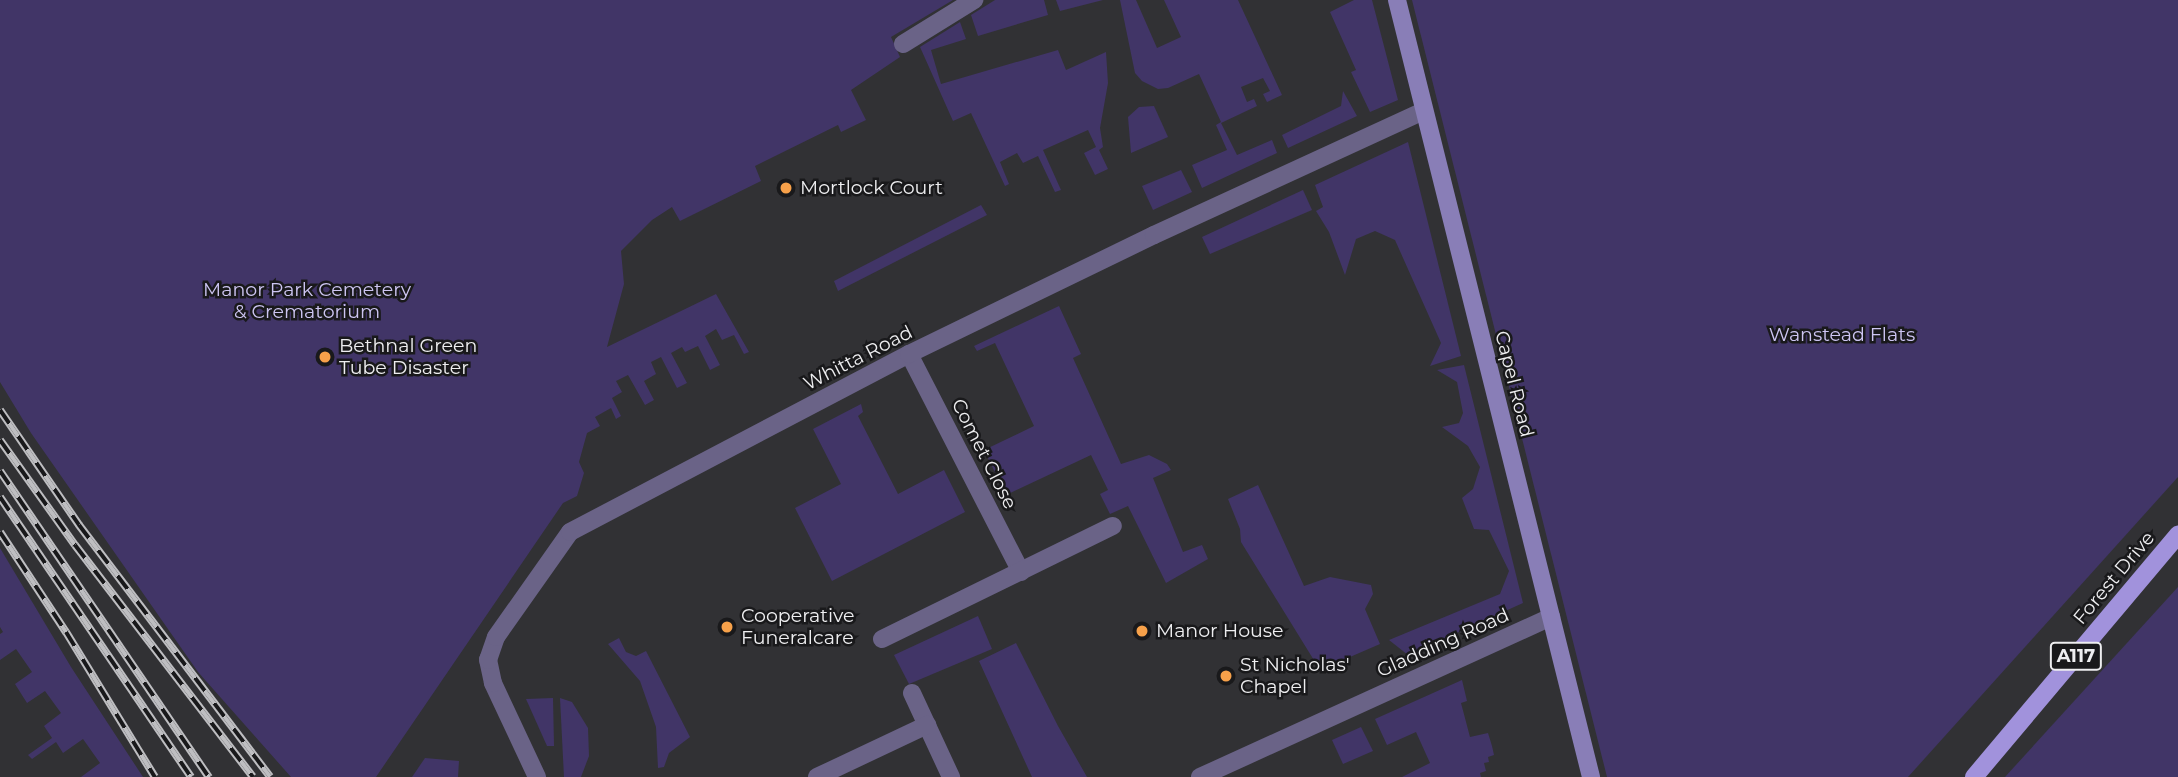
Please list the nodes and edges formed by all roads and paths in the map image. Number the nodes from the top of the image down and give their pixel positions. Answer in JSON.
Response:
{"nodes":[{"id":1,"x":974,"y":0,"type":"edge"},
{"id":2,"x":1397,"y":0,"type":"edge"},
{"id":3,"x":903,"y":44,"type":"dead end"},
{"id":4,"x":1424,"y":111,"type":"junction"},
{"id":5,"x":909,"y":354,"type":"junction"},
{"id":6,"x":1113,"y":526,"type":"dead end"},
{"id":7,"x":2178,"y":535,"type":"edge"},
{"id":8,"x":1021,"y":572,"type":"junction"},
{"id":9,"x":1551,"y":617,"type":"junction"},
{"id":10,"x":882,"y":639,"type":"dead end"},
{"id":11,"x":912,"y":693,"type":"dead end"},
{"id":12,"x":927,"y":725,"type":"junction"},
{"id":13,"x":537,"y":777,"type":"edge"},
{"id":14,"x":817,"y":777,"type":"edge"},
{"id":15,"x":951,"y":777,"type":"edge"},
{"id":16,"x":1200,"y":777,"type":"edge"},
{"id":17,"x":1591,"y":777,"type":"edge"},
{"id":18,"x":1974,"y":777,"type":"edge"}],
"edges":[{"from":1,"to":3,"type":"street"},
{"from":2,"to":4,"type":"street","name":"Capel Road"},
{"from":4,"to":5,"type":"street","name":"Whitta Road"},
{"from":4,"to":9,"type":"street","name":"Capel Road"},
{"from":5,"to":8,"type":"street","name":"Comet Close"},
{"from":5,"to":13,"type":"street","name":"Whitta Road"},
{"from":6,"to":8,"type":"street"},
{"from":7,"to":18,"type":"main road","name":"Forest Drive","number":"A117"},
{"from":8,"to":10,"type":"street"},
{"from":9,"to":16,"type":"street","name":"Gladding Road"},
{"from":9,"to":17,"type":"street","name":"Capel Road"},
{"from":11,"to":12,"type":"street"},
{"from":12,"to":14,"type":"street"},
{"from":12,"to":15,"type":"street"}]}
